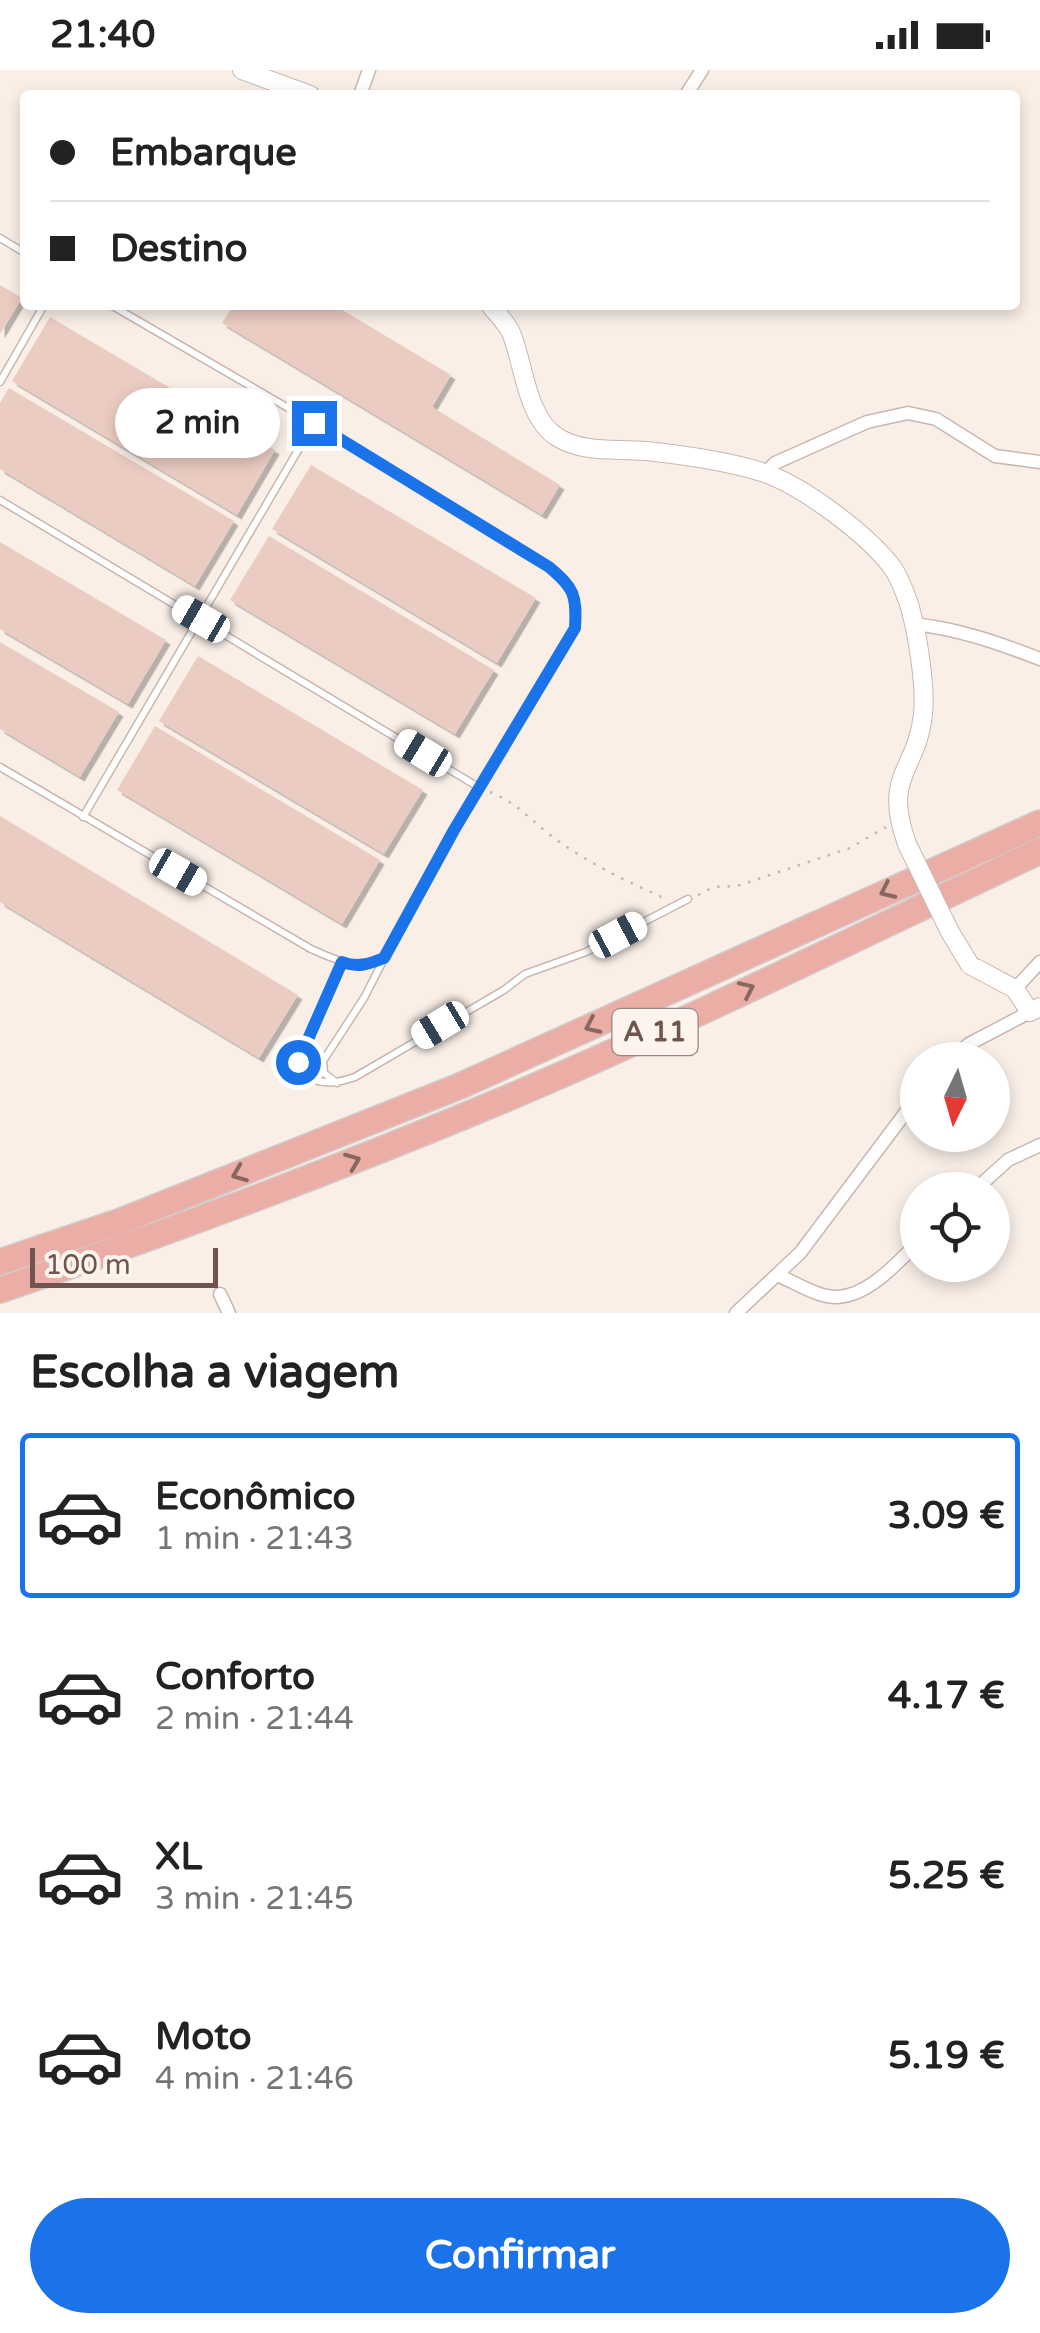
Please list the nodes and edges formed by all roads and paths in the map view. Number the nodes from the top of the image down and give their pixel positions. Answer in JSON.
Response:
{"nodes":[{"id":1,"x":242,"y":70,"type":"edge"},
{"id":2,"x":296,"y":90,"type":"edge"},
{"id":3,"x":41,"y":310,"type":"edge"},
{"id":4,"x":119,"y":310,"type":"edge"},
{"id":5,"x":494,"y":310,"type":"edge"},
{"id":6,"x":0,"y":382,"type":"edge"},
{"id":7,"x":314,"y":423,"type":"junction"},
{"id":8,"x":1040,"y":462,"type":"edge"},
{"id":9,"x":766,"y":474,"type":"junction"},
{"id":10,"x":0,"y":500,"type":"edge"},
{"id":11,"x":201,"y":619,"type":"junction"},
{"id":12,"x":912,"y":624,"type":"junction"},
{"id":13,"x":1040,"y":659,"type":"edge"},
{"id":14,"x":0,"y":767,"type":"edge"},
{"id":15,"x":480,"y":788,"type":"junction"},
{"id":16,"x":83,"y":817,"type":"junction"},
{"id":17,"x":898,"y":819,"type":"junction"},
{"id":18,"x":1040,"y":822,"type":"edge"},
{"id":19,"x":1040,"y":852,"type":"edge"},
{"id":20,"x":688,"y":900,"type":"junction"},
{"id":21,"x":384,"y":958,"type":"junction"},
{"id":22,"x":342,"y":962,"type":"junction"},
{"id":23,"x":1040,"y":962,"type":"edge"},
{"id":24,"x":1015,"y":988,"type":"junction"},
{"id":25,"x":1035,"y":1010,"type":"edge"},
{"id":26,"x":973,"y":1042,"type":"edge"},
{"id":27,"x":338,"y":1083,"type":"junction"},
{"id":28,"x":900,"y":1120,"type":"edge"},
{"id":29,"x":1040,"y":1145,"type":"edge"},
{"id":30,"x":995,"y":1172,"type":"edge"},
{"id":31,"x":900,"y":1260,"type":"edge"},
{"id":32,"x":0,"y":1262,"type":"edge"},
{"id":33,"x":777,"y":1275,"type":"junction"},
{"id":34,"x":0,"y":1290,"type":"edge"},
{"id":35,"x":220,"y":1294,"type":"dead end"},
{"id":36,"x":229,"y":1313,"type":"edge"},
{"id":37,"x":736,"y":1313,"type":"edge"}],
"edges":[{"from":1,"to":2,"type":"street"},
{"from":3,"to":6,"type":"lane"},
{"from":4,"to":7,"type":"lane"},
{"from":5,"to":9,"type":"street"},
{"from":7,"to":11,"type":"lane"},
{"from":7,"to":15,"type":"lane"},
{"from":8,"to":9,"type":"street"},
{"from":9,"to":12,"type":"street"},
{"from":10,"to":11,"type":"lane"},
{"from":11,"to":15,"type":"lane"},
{"from":11,"to":16,"type":"lane"},
{"from":12,"to":13,"type":"street"},
{"from":12,"to":17,"type":"street"},
{"from":14,"to":16,"type":"lane"},
{"from":15,"to":20,"type":"path"},
{"from":15,"to":21,"type":"lane"},
{"from":16,"to":22,"type":"lane"},
{"from":17,"to":20,"type":"path"},
{"from":17,"to":24,"type":"street","bridge":true},
{"from":18,"to":32,"type":"highway","number":"A 11","one_way":true},
{"from":34,"to":19,"type":"highway","number":"A 11","one_way":true},
{"from":20,"to":27,"type":"lane"},
{"from":21,"to":22,"type":"lane"},
{"from":21,"to":27,"type":"lane"},
{"from":22,"to":27,"type":"lane"},
{"from":23,"to":24,"type":"street"},
{"from":24,"to":25,"type":"street"},
{"from":25,"to":26,"type":"street"},
{"from":28,"to":33,"type":"street"},
{"from":29,"to":30,"type":"street"},
{"from":31,"to":33,"type":"street"},
{"from":33,"to":37,"type":"street"},
{"from":35,"to":36,"type":"street"}]}
